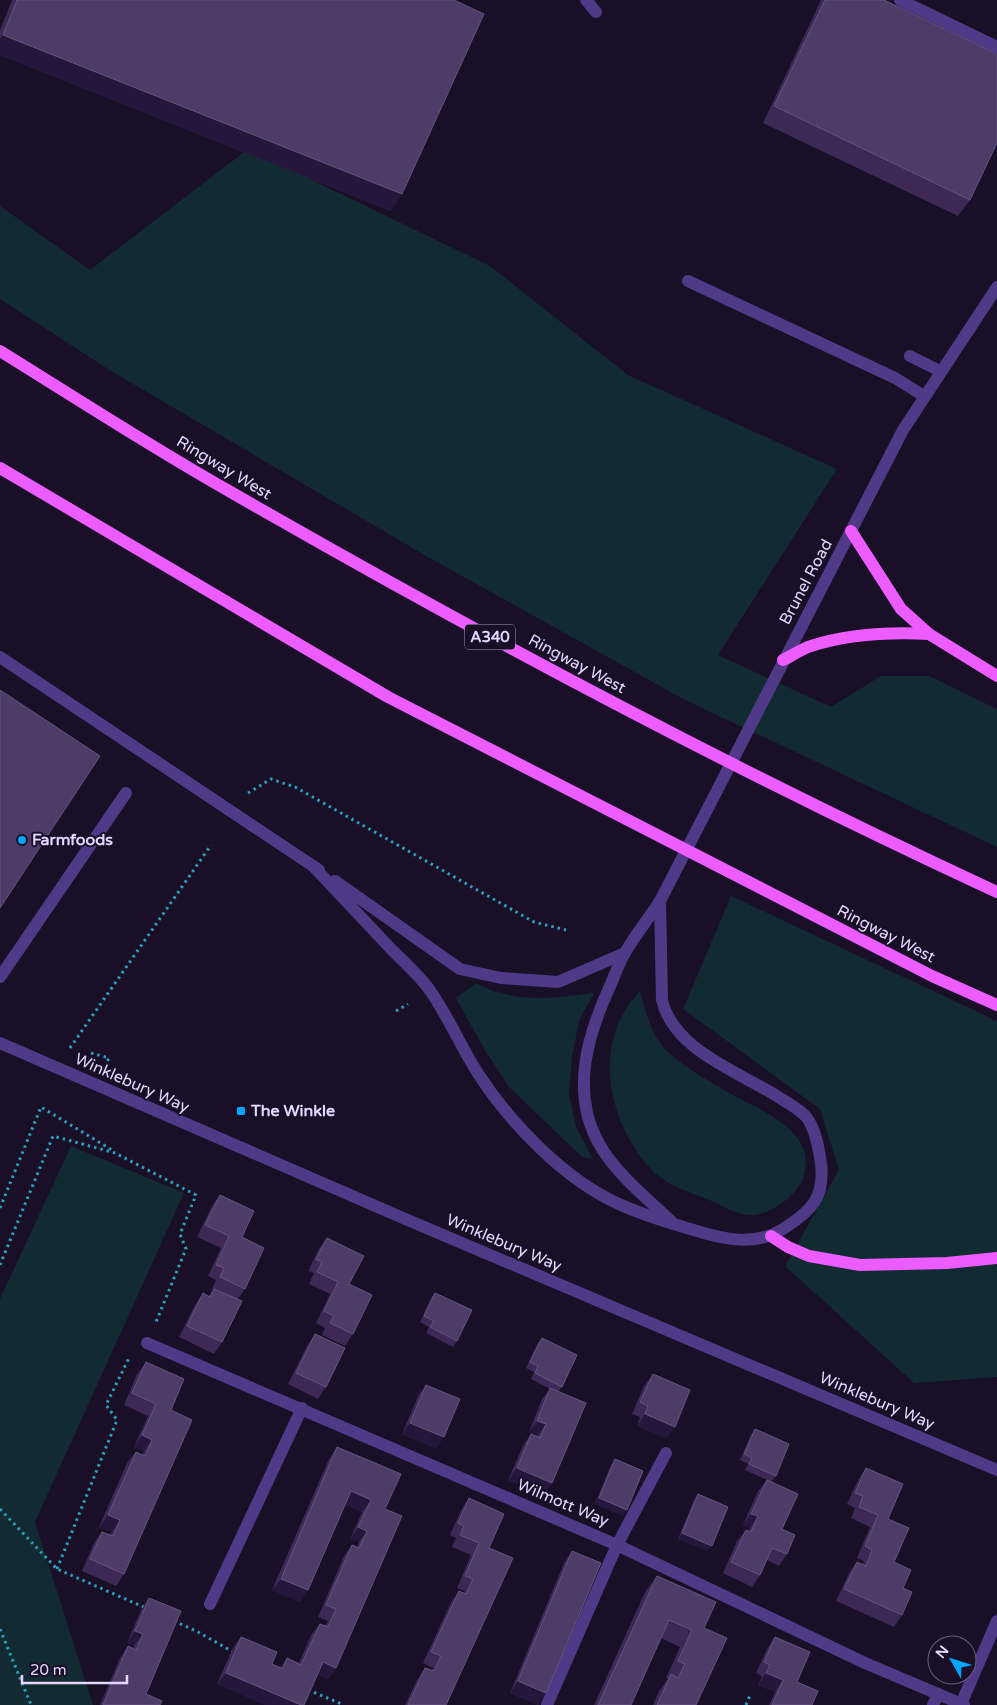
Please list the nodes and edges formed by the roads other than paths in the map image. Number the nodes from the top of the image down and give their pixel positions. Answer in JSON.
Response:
{"nodes":[{"id":1,"x":586,"y":0,"type":"edge"},
{"id":2,"x":900,"y":0,"type":"edge"},
{"id":3,"x":596,"y":12,"type":"dead end"},
{"id":4,"x":997,"y":46,"type":"edge"},
{"id":5,"x":688,"y":281,"type":"dead end"},
{"id":6,"x":997,"y":287,"type":"edge"},
{"id":7,"x":0,"y":351,"type":"edge"},
{"id":8,"x":910,"y":356,"type":"dead end"},
{"id":9,"x":940,"y":371,"type":"junction"},
{"id":10,"x":924,"y":396,"type":"junction"},
{"id":11,"x":0,"y":468,"type":"edge"},
{"id":12,"x":852,"y":531,"type":"junction"},
{"id":13,"x":929,"y":634,"type":"junction"},
{"id":14,"x":0,"y":657,"type":"edge"},
{"id":15,"x":783,"y":660,"type":"junction"},
{"id":16,"x":997,"y":676,"type":"edge"},
{"id":17,"x":126,"y":793,"type":"dead end"},
{"id":18,"x":313,"y":866,"type":"junction"},
{"id":19,"x":997,"y":892,"type":"edge"},
{"id":20,"x":660,"y":901,"type":"junction"},
{"id":21,"x":625,"y":953,"type":"junction"},
{"id":22,"x":0,"y":977,"type":"edge"},
{"id":23,"x":997,"y":1005,"type":"edge"},
{"id":24,"x":0,"y":1043,"type":"edge"},
{"id":25,"x":674,"y":1224,"type":"junction"},
{"id":26,"x":771,"y":1236,"type":"junction"},
{"id":27,"x":997,"y":1258,"type":"edge"},
{"id":28,"x":147,"y":1343,"type":"road end"},
{"id":29,"x":302,"y":1408,"type":"junction"},
{"id":30,"x":666,"y":1453,"type":"dead end"},
{"id":31,"x":997,"y":1470,"type":"edge"},
{"id":32,"x":617,"y":1545,"type":"junction"},
{"id":33,"x":210,"y":1604,"type":"dead end"},
{"id":34,"x":997,"y":1621,"type":"edge"},
{"id":35,"x":936,"y":1700,"type":"edge"},
{"id":36,"x":962,"y":1704,"type":"edge"},
{"id":37,"x":547,"y":1705,"type":"edge"}],
"edges":[{"from":1,"to":3,"type":"street"},
{"from":2,"to":4,"type":"street"},
{"from":5,"to":10,"type":"street"},
{"from":6,"to":9,"type":"street","name":"Brunel Road"},
{"from":7,"to":19,"type":"main road","name":"Ringway West","number":"A340"},
{"from":8,"to":9,"type":"street"},
{"from":9,"to":10,"type":"street","name":"Brunel Road"},
{"from":10,"to":12,"type":"street","name":"Brunel Road"},
{"from":11,"to":23,"type":"main road","name":"Ringway West"},
{"from":12,"to":13,"type":"main road"},
{"from":12,"to":15,"type":"street","name":"Brunel Road"},
{"from":13,"to":15,"type":"main road"},
{"from":13,"to":16,"type":"main road"},
{"from":14,"to":18,"type":"street"},
{"from":15,"to":20,"type":"street","name":"Brunel Road"},
{"from":17,"to":22,"type":"street"},
{"from":18,"to":21,"type":"street"},
{"from":18,"to":25,"type":"street"},
{"from":20,"to":21,"type":"street","name":"Brunel Road"},
{"from":20,"to":26,"type":"street"},
{"from":21,"to":25,"type":"street","name":"Brunel Road"},
{"from":24,"to":31,"type":"street","name":"Winklebury Way"},
{"from":25,"to":26,"type":"street"},
{"from":26,"to":27,"type":"main road"},
{"from":28,"to":29,"type":"street","name":"Wilmott Way"},
{"from":29,"to":32,"type":"street","name":"Wilmott Way"},
{"from":29,"to":33,"type":"street"},
{"from":30,"to":32,"type":"street"},
{"from":32,"to":35,"type":"street","name":"Wilmott Way"},
{"from":32,"to":37,"type":"street"},
{"from":34,"to":36,"type":"street","name":"Wilmott Way"},
{"from":35,"to":36,"type":"street","name":"Wilmott Way"}]}
